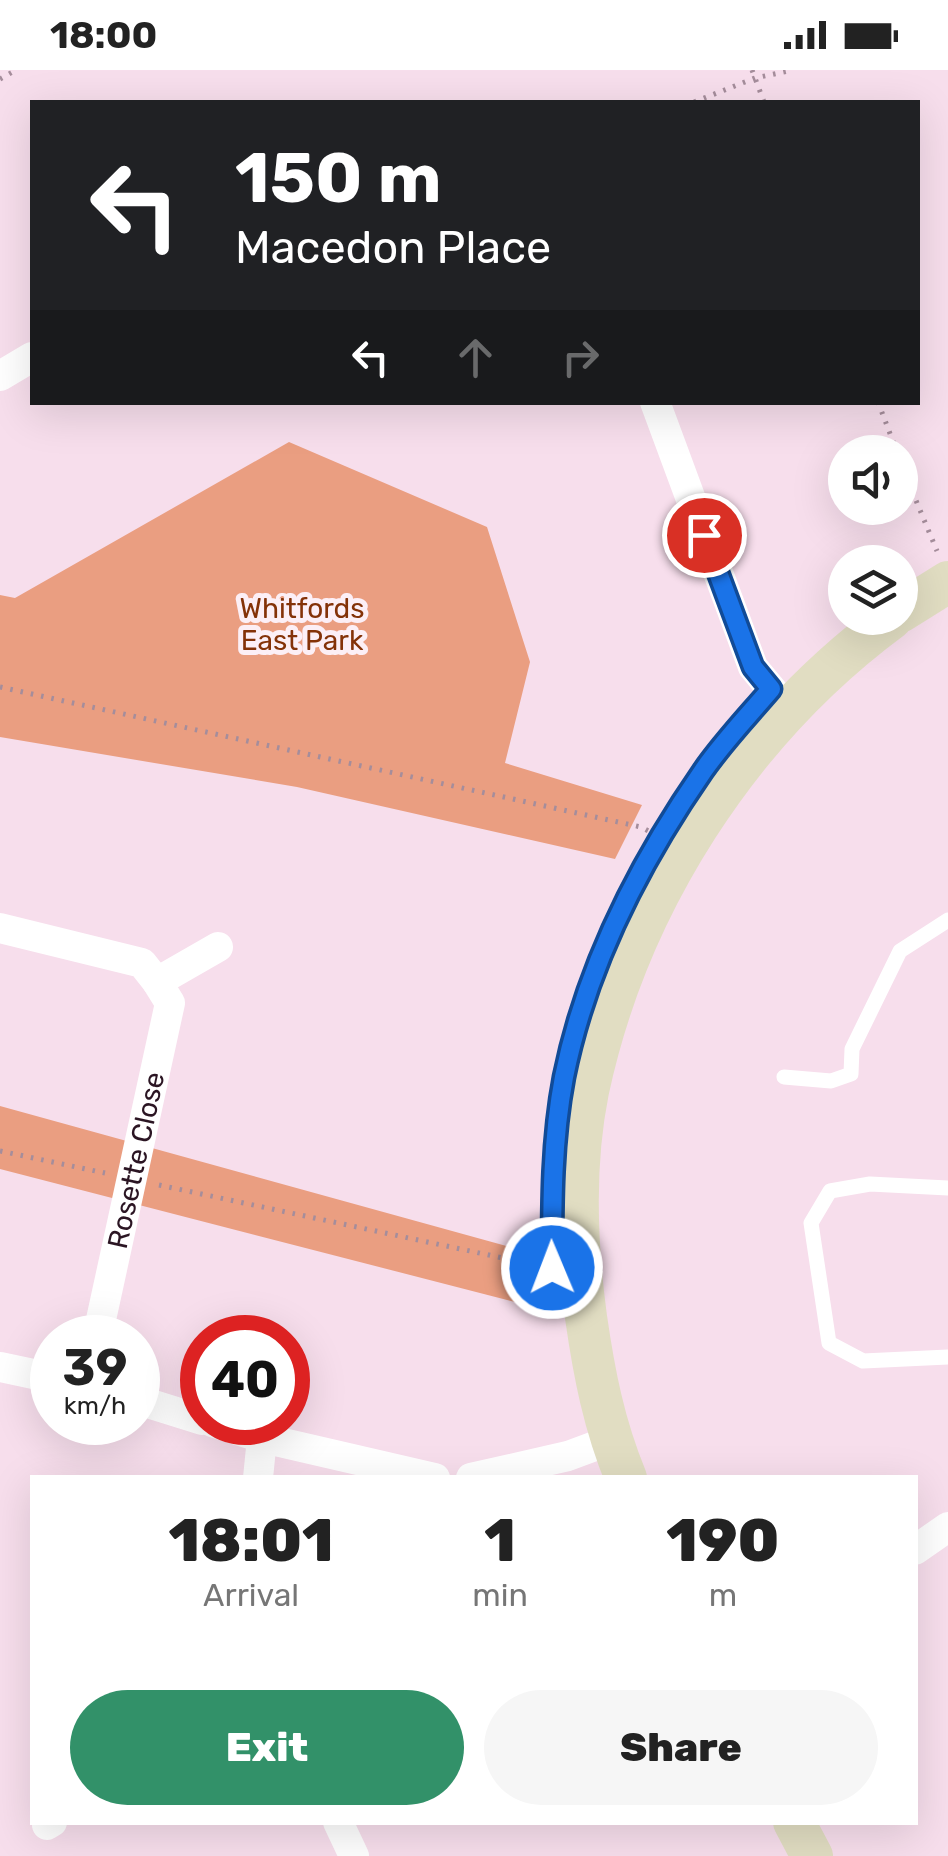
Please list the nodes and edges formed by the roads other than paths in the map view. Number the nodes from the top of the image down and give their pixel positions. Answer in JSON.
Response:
{"nodes":[{"id":1,"x":30,"y":358,"type":"edge"},
{"id":2,"x":0,"y":376,"type":"edge"},
{"id":3,"x":656,"y":405,"type":"edge"},
{"id":4,"x":945,"y":564,"type":"edge"},
{"id":5,"x":918,"y":575,"type":"edge"},
{"id":6,"x":918,"y":593,"type":"edge"},
{"id":7,"x":836,"y":635,"type":"edge"},
{"id":8,"x":871,"y":635,"type":"edge"},
{"id":9,"x":780,"y":699,"type":"junction"},
{"id":10,"x":948,"y":920,"type":"edge"},
{"id":11,"x":0,"y":928,"type":"edge"},
{"id":12,"x":218,"y":948,"type":"dead end"},
{"id":13,"x":157,"y":982,"type":"junction"},
{"id":14,"x":784,"y":1077,"type":"dead end"},
{"id":15,"x":948,"y":1188,"type":"edge"},
{"id":16,"x":102,"y":1315,"type":"edge"},
{"id":17,"x":948,"y":1357,"type":"edge"},
{"id":18,"x":0,"y":1367,"type":"edge"},
{"id":19,"x":30,"y":1373,"type":"edge"},
{"id":20,"x":261,"y":1445,"type":"edge"},
{"id":21,"x":292,"y":1445,"type":"edge"},
{"id":22,"x":605,"y":1461,"type":"edge"},
{"id":23,"x":258,"y":1475,"type":"edge"},
{"id":24,"x":422,"y":1475,"type":"edge"},
{"id":25,"x":495,"y":1475,"type":"edge"},
{"id":26,"x":948,"y":1527,"type":"edge"},
{"id":27,"x":918,"y":1548,"type":"edge"},
{"id":28,"x":339,"y":1825,"type":"edge"},
{"id":29,"x":768,"y":1825,"type":"edge"},
{"id":30,"x":796,"y":1825,"type":"edge"},
{"id":31,"x":354,"y":1856,"type":"edge"},
{"id":32,"x":784,"y":1856,"type":"edge"},
{"id":33,"x":812,"y":1856,"type":"edge"}],
"edges":[{"from":1,"to":2,"type":"street"},
{"from":3,"to":9,"type":"street"},
{"from":4,"to":5,"type":"street"},
{"from":4,"to":6,"type":"street"},
{"from":7,"to":9,"type":"street"},
{"from":8,"to":9,"type":"street"},
{"from":9,"to":22,"type":"street"},
{"from":9,"to":22,"type":"street"},
{"from":10,"to":14,"type":"lane"},
{"from":11,"to":13,"type":"street"},
{"from":12,"to":13,"type":"street"},
{"from":13,"to":16,"type":"street","name":"Rosette Close"},
{"from":15,"to":17,"type":"lane"},
{"from":18,"to":19,"type":"street"},
{"from":20,"to":23,"type":"street"},
{"from":21,"to":24,"type":"street"},
{"from":22,"to":25,"type":"street"},
{"from":26,"to":27,"type":"street"},
{"from":28,"to":31,"type":"street"},
{"from":29,"to":32,"type":"street"},
{"from":30,"to":33,"type":"street"}]}
